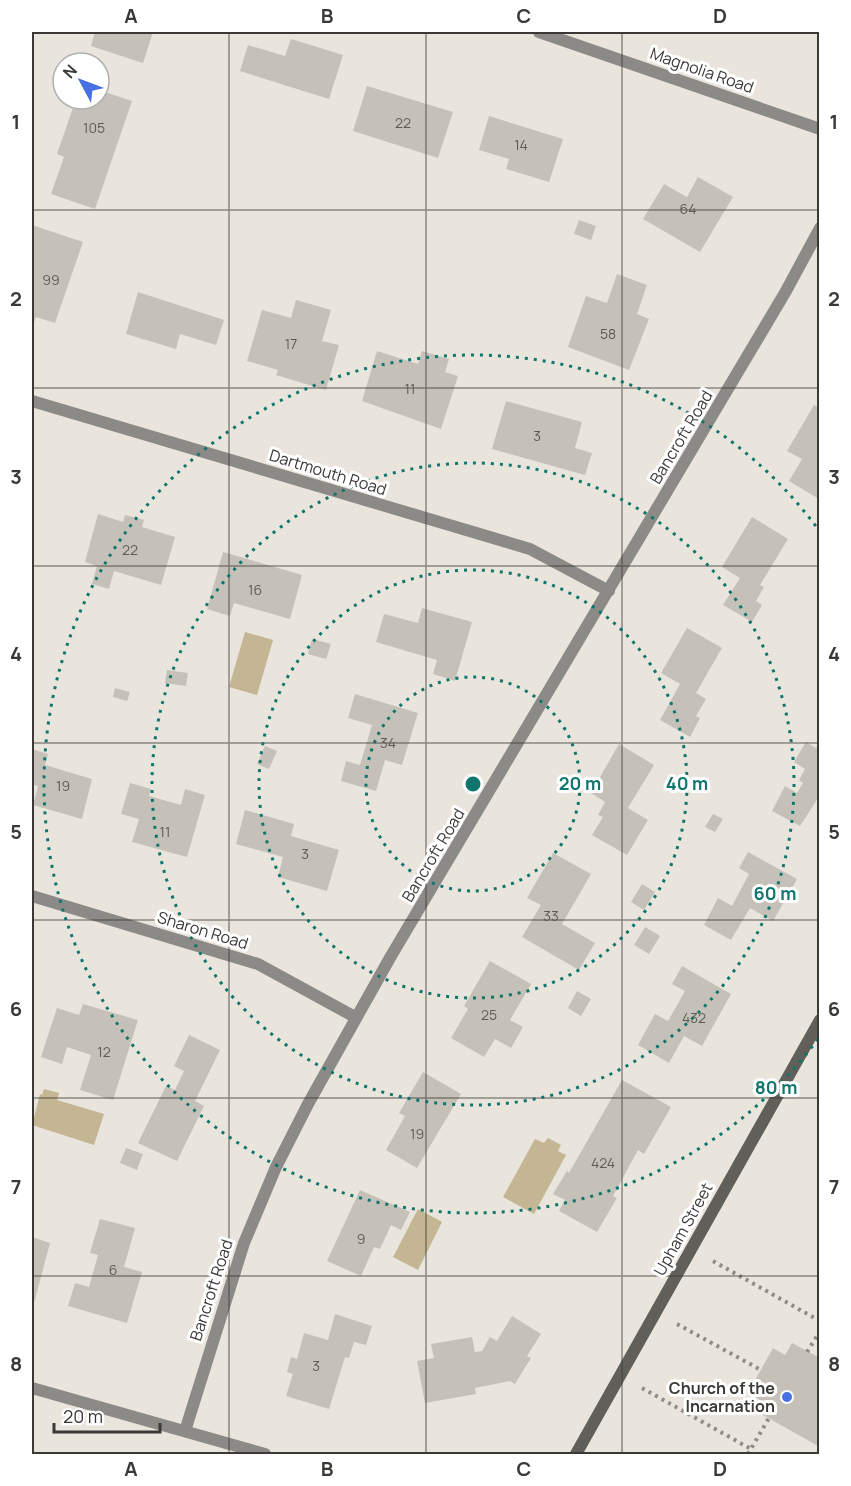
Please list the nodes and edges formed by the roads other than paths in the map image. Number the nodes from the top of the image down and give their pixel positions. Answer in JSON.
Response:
{"nodes":[{"id":1,"x":539,"y":32,"type":"edge"},
{"id":2,"x":819,"y":129,"type":"edge"},
{"id":3,"x":819,"y":228,"type":"edge"},
{"id":4,"x":32,"y":402,"type":"edge"},
{"id":5,"x":609,"y":591,"type":"junction"},
{"id":6,"x":32,"y":896,"type":"edge"},
{"id":7,"x":355,"y":1017,"type":"junction"},
{"id":8,"x":819,"y":1020,"type":"edge"},
{"id":9,"x":816,"y":1036,"type":"edge"},
{"id":10,"x":32,"y":1388,"type":"edge"},
{"id":11,"x":185,"y":1431,"type":"junction"},
{"id":12,"x":265,"y":1455,"type":"edge"},
{"id":13,"x":576,"y":1455,"type":"edge"}],
"edges":[{"from":1,"to":2,"type":"street","name":"Magnolia Road"},
{"from":3,"to":5,"type":"street","name":"Bancroft Road"},
{"from":4,"to":5,"type":"street","name":"Dartmouth Road"},
{"from":5,"to":7,"type":"street","name":"Bancroft Road"},
{"from":6,"to":7,"type":"street","name":"Sharon Road"},
{"from":7,"to":11,"type":"street","name":"Bancroft Road"},
{"from":8,"to":9,"type":"main road","name":"Upham Street"},
{"from":9,"to":13,"type":"main road","name":"Upham Street"},
{"from":10,"to":11,"type":"street"},
{"from":11,"to":12,"type":"street"}]}
